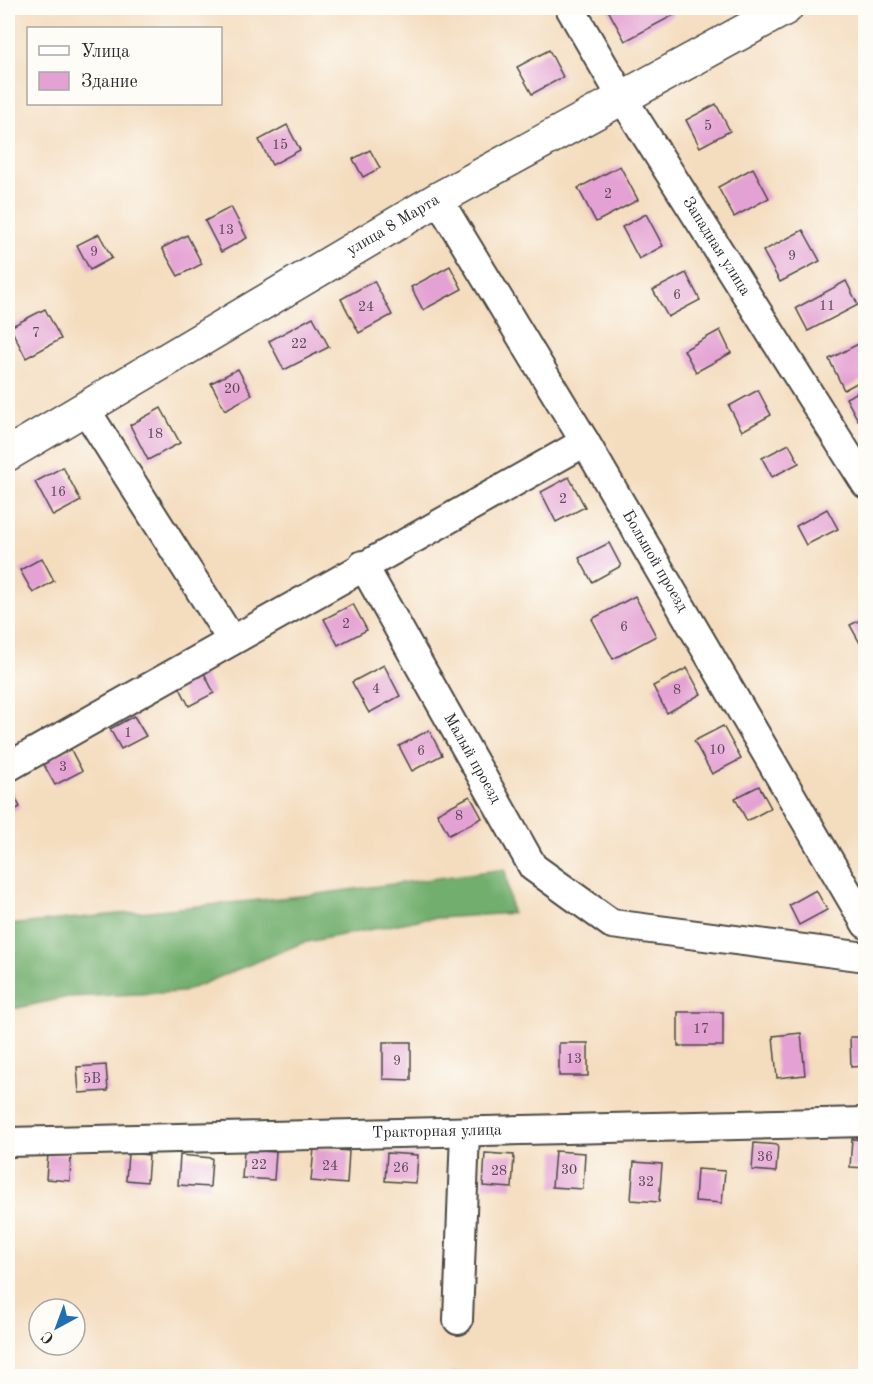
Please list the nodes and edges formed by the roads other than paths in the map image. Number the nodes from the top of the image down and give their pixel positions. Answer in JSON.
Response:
{"nodes":[{"id":1,"x":570,"y":8,"type":"edge"},
{"id":2,"x":786,"y":8,"type":"edge"},
{"id":3,"x":623,"y":99,"type":"junction"},
{"id":4,"x":438,"y":199,"type":"junction"},
{"id":5,"x":84,"y":407,"type":"junction"},
{"id":6,"x":585,"y":442,"type":"junction"},
{"id":7,"x":8,"y":454,"type":"edge"},
{"id":8,"x":866,"y":484,"type":"edge"},
{"id":9,"x":363,"y":566,"type":"junction"},
{"id":10,"x":231,"y":639,"type":"junction"},
{"id":11,"x":8,"y":767,"type":"edge"},
{"id":12,"x":866,"y":924,"type":"edge"},
{"id":13,"x":866,"y":957,"type":"edge"},
{"id":14,"x":866,"y":1122,"type":"edge"},
{"id":15,"x":465,"y":1132,"type":"junction"},
{"id":16,"x":8,"y":1142,"type":"edge"},
{"id":17,"x":458,"y":1320,"type":"dead end"}],
"edges":[{"from":1,"to":3,"type":"street","name":"Западная улица"},
{"from":2,"to":3,"type":"main road","name":"улица 8 Марта"},
{"from":3,"to":4,"type":"main road","name":"улица 8 Марта"},
{"from":3,"to":8,"type":"street","name":"Западная улица"},
{"from":4,"to":5,"type":"main road","name":"улица 8 Марта"},
{"from":4,"to":6,"type":"street","name":"Большой проезд"},
{"from":5,"to":7,"type":"main road","name":"улица 8 Марта"},
{"from":5,"to":10,"type":"street"},
{"from":6,"to":9,"type":"street"},
{"from":6,"to":12,"type":"street","name":"Большой проезд"},
{"from":9,"to":10,"type":"street"},
{"from":9,"to":13,"type":"street","name":"Малый проезд"},
{"from":10,"to":11,"type":"street"},
{"from":14,"to":15,"type":"street","name":"Тракторная улица"},
{"from":15,"to":16,"type":"street","name":"Тракторная улица"},
{"from":15,"to":17,"type":"street"}]}
